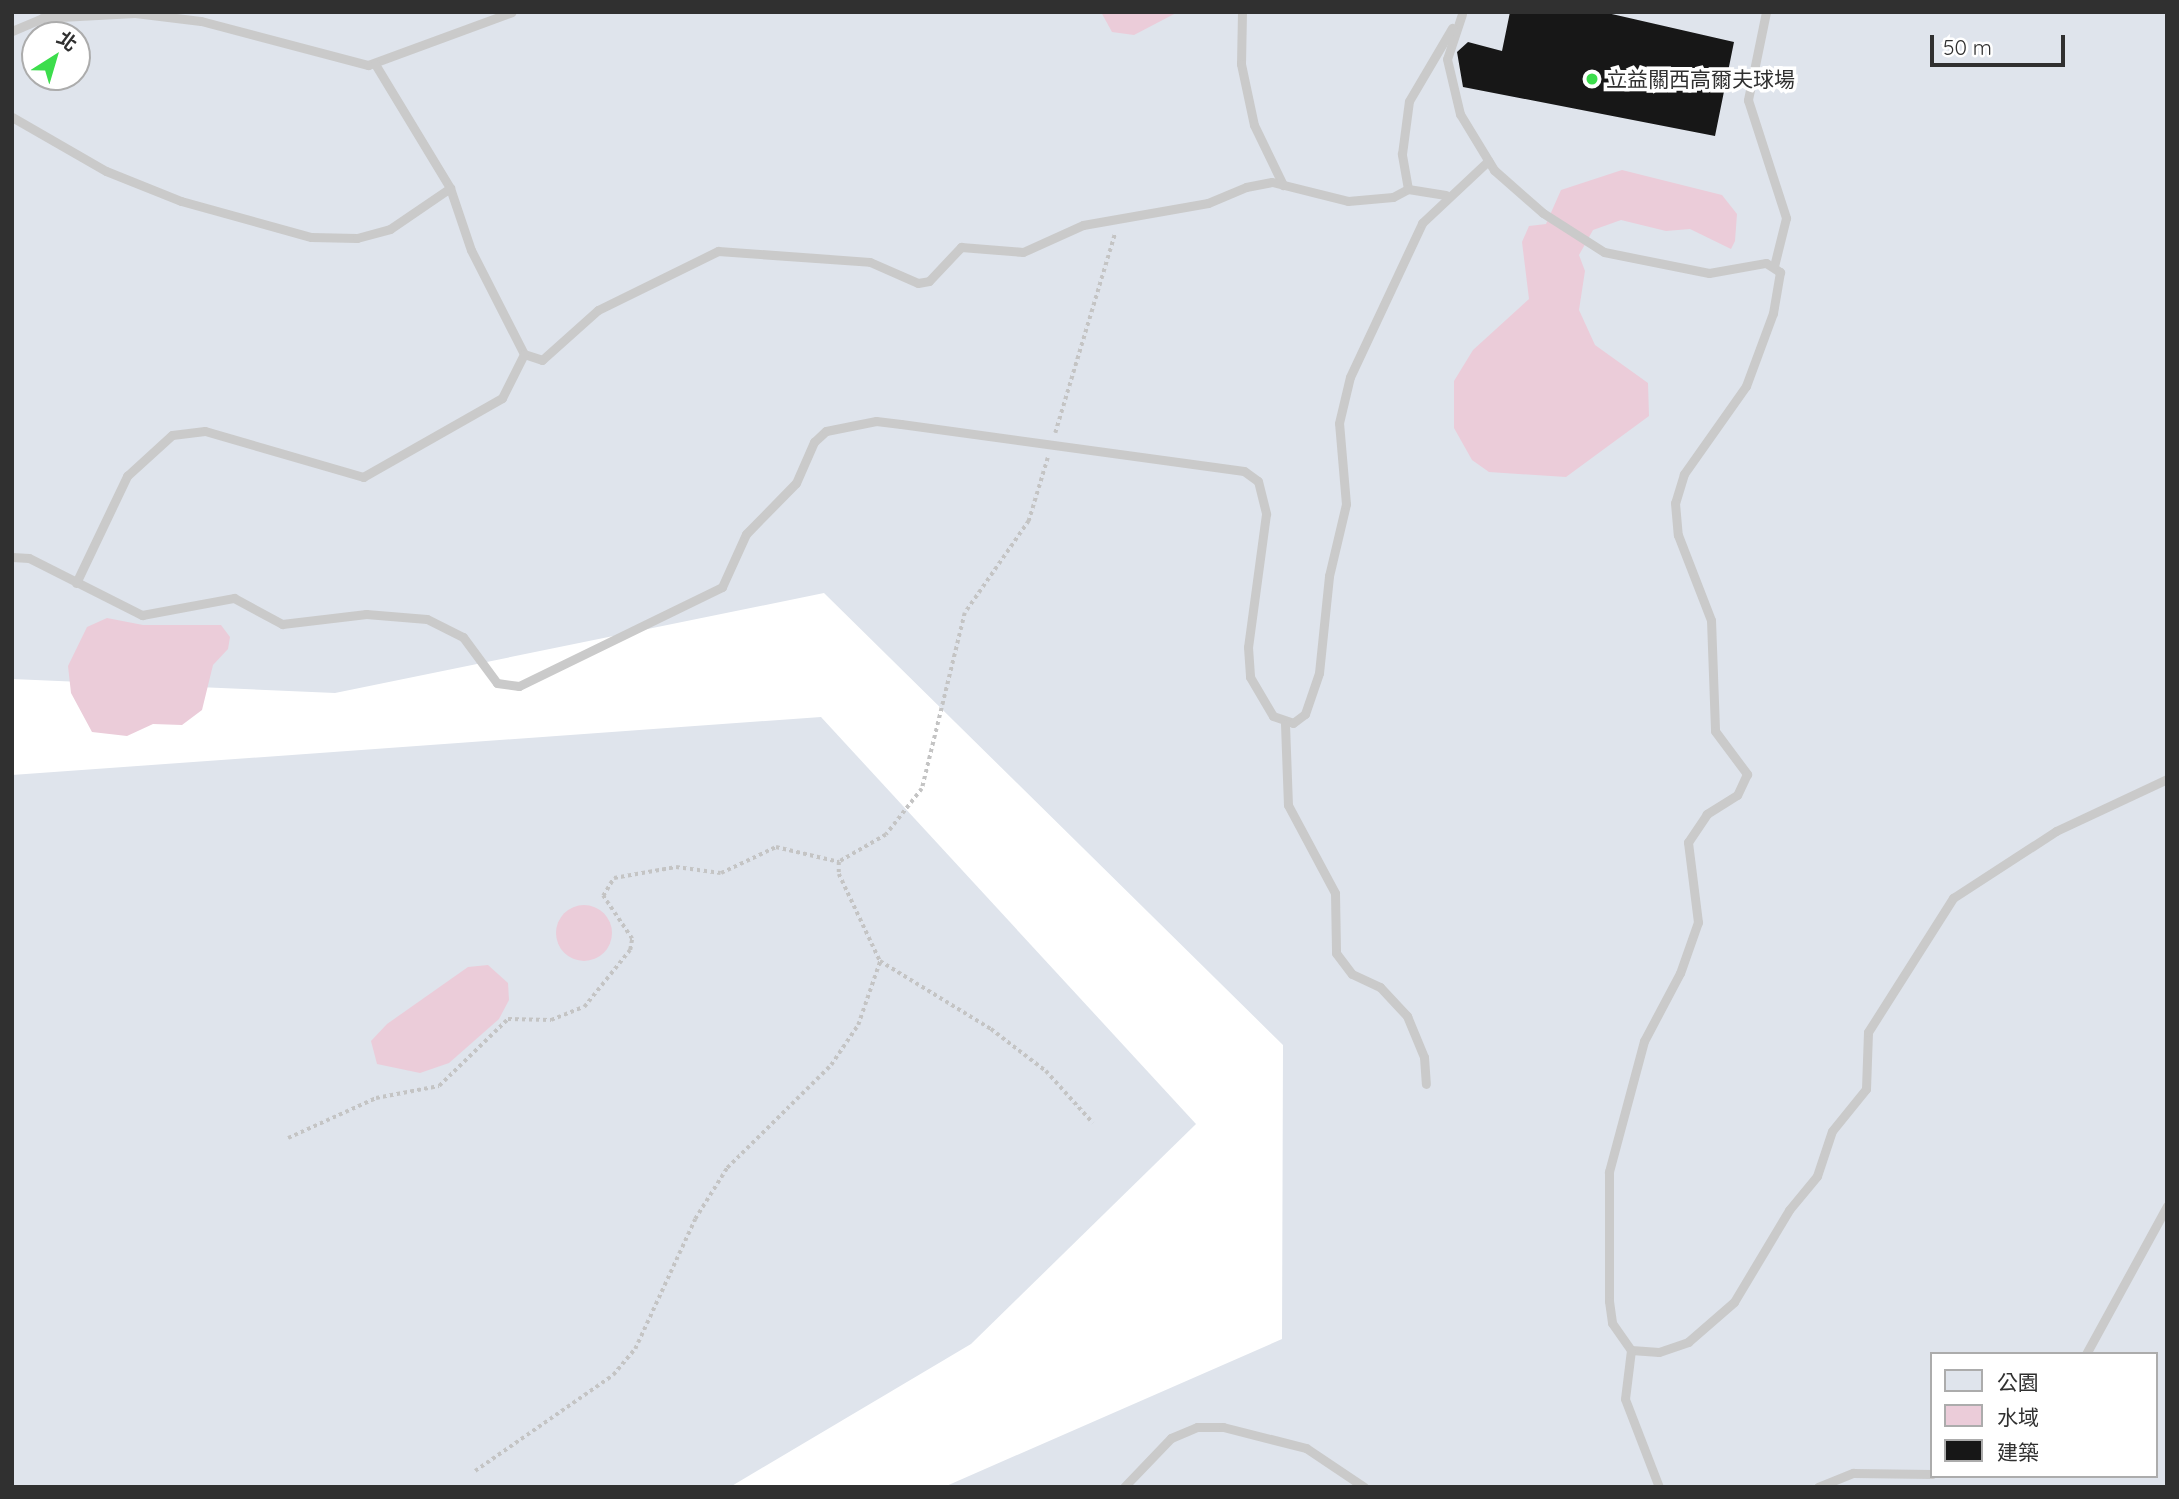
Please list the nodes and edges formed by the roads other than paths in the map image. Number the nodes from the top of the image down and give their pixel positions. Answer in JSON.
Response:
{"nodes":[{"id":1,"x":512,"y":12,"type":"edge"},
{"id":2,"x":1241,"y":12,"type":"edge"},
{"id":3,"x":1766,"y":12,"type":"edge"},
{"id":4,"x":1463,"y":13,"type":"edge"},
{"id":5,"x":12,"y":31,"type":"edge"},
{"id":6,"x":375,"y":64,"type":"junction"},
{"id":7,"x":12,"y":117,"type":"edge"},
{"id":8,"x":1488,"y":161,"type":"junction"},
{"id":9,"x":1283,"y":185,"type":"junction"},
{"id":10,"x":450,"y":188,"type":"junction"},
{"id":11,"x":1408,"y":189,"type":"junction"},
{"id":12,"x":1446,"y":195,"type":"junction"},
{"id":13,"x":1774,"y":266,"type":"junction"},
{"id":14,"x":524,"y":354,"type":"junction"},
{"id":15,"x":12,"y":557,"type":"edge"},
{"id":16,"x":76,"y":583,"type":"junction"},
{"id":17,"x":1285,"y":724,"type":"junction"},
{"id":18,"x":2167,"y":779,"type":"edge"},
{"id":19,"x":1426,"y":1084,"type":"dead end"},
{"id":20,"x":2167,"y":1206,"type":"edge"},
{"id":21,"x":1630,"y":1350,"type":"junction"},
{"id":22,"x":2087,"y":1352,"type":"edge"},
{"id":23,"x":1930,"y":1474,"type":"edge"},
{"id":24,"x":1124,"y":1487,"type":"edge"},
{"id":25,"x":1364,"y":1487,"type":"edge"},
{"id":26,"x":1659,"y":1487,"type":"edge"},
{"id":27,"x":1818,"y":1487,"type":"edge"}],
"edges":[{"from":1,"to":6,"type":"lane"},
{"from":2,"to":9,"type":"lane"},
{"from":3,"to":13,"type":"lane"},
{"from":4,"to":8,"type":"lane"},
{"from":4,"to":11,"type":"lane"},
{"from":5,"to":6,"type":"lane"},
{"from":6,"to":10,"type":"lane"},
{"from":7,"to":10,"type":"lane"},
{"from":8,"to":12,"type":"lane"},
{"from":8,"to":13,"type":"lane"},
{"from":9,"to":11,"type":"lane"},
{"from":9,"to":14,"type":"lane"},
{"from":10,"to":14,"type":"lane"},
{"from":11,"to":12,"type":"lane"},
{"from":12,"to":17,"type":"lane"},
{"from":13,"to":21,"type":"lane"},
{"from":14,"to":16,"type":"lane"},
{"from":15,"to":16,"type":"lane"},
{"from":16,"to":17,"type":"lane","bridge":true},
{"from":17,"to":19,"type":"lane"},
{"from":18,"to":21,"type":"lane"},
{"from":20,"to":22,"type":"lane"},
{"from":21,"to":26,"type":"lane"},
{"from":23,"to":27,"type":"lane"},
{"from":24,"to":25,"type":"lane"}]}
